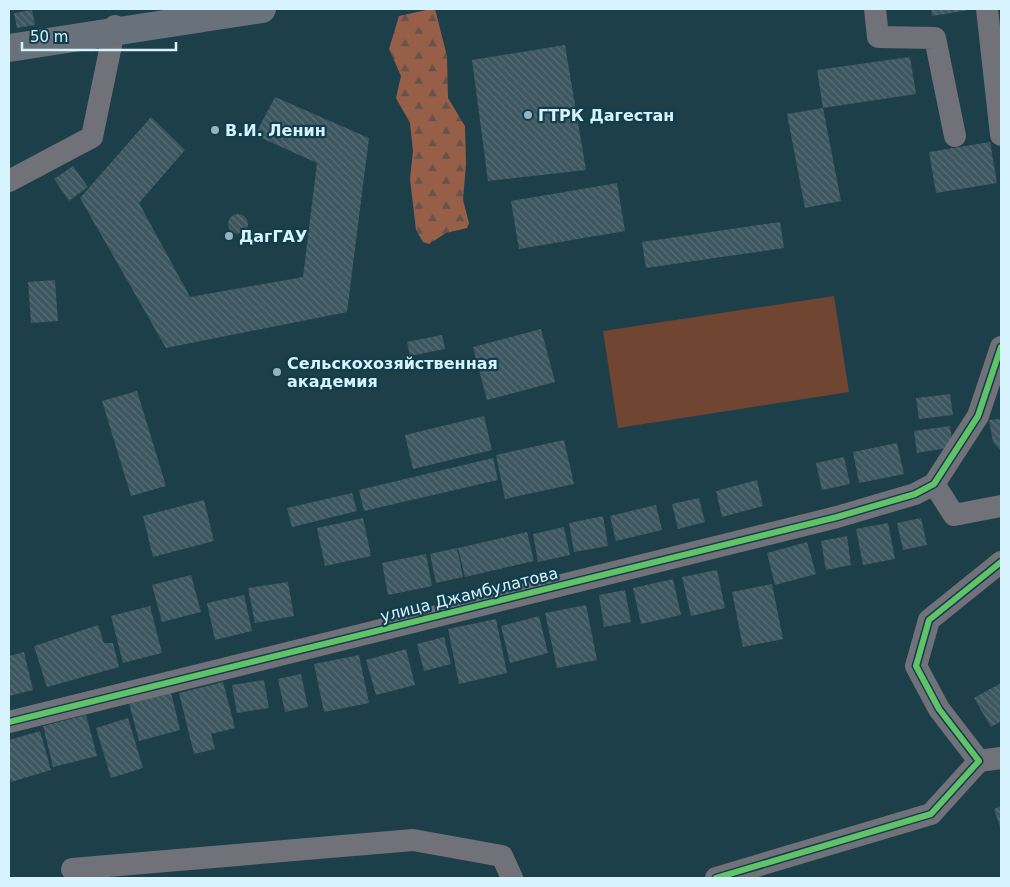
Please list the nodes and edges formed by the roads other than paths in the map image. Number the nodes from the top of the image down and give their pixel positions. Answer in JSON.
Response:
{"nodes":[{"id":1,"x":225,"y":9,"type":"edge"},
{"id":2,"x":262,"y":9,"type":"edge"},
{"id":3,"x":875,"y":9,"type":"edge"},
{"id":4,"x":987,"y":9,"type":"edge"},
{"id":5,"x":114,"y":29,"type":"junction"},
{"id":6,"x":9,"y":42,"type":"edge"},
{"id":7,"x":9,"y":48,"type":"edge"},
{"id":8,"x":1001,"y":135,"type":"edge"},
{"id":9,"x":954,"y":136,"type":"dead end"},
{"id":10,"x":9,"y":181,"type":"edge"},
{"id":11,"x":1001,"y":347,"type":"edge"},
{"id":12,"x":934,"y":484,"type":"junction"},
{"id":13,"x":1001,"y":506,"type":"edge"},
{"id":14,"x":1001,"y":562,"type":"edge"},
{"id":15,"x":9,"y":722,"type":"edge"},
{"id":16,"x":1001,"y":758,"type":"edge"},
{"id":17,"x":979,"y":761,"type":"junction"},
{"id":18,"x":72,"y":869,"type":"dead end"},
{"id":19,"x":512,"y":878,"type":"edge"},
{"id":20,"x":716,"y":878,"type":"edge"}],
"edges":[{"from":1,"to":5,"type":"main road"},
{"from":2,"to":5,"type":"main road"},
{"from":3,"to":9,"type":"street"},
{"from":4,"to":8,"type":"street"},
{"from":5,"to":6,"type":"main road"},
{"from":5,"to":7,"type":"main road"},
{"from":5,"to":10,"type":"street"},
{"from":11,"to":12,"type":"street"},
{"from":12,"to":13,"type":"street"},
{"from":12,"to":15,"type":"street","name":"улица Джамбулатова"},
{"from":14,"to":17,"type":"street"},
{"from":16,"to":17,"type":"street"},
{"from":17,"to":20,"type":"street"},
{"from":18,"to":19,"type":"street"}]}
